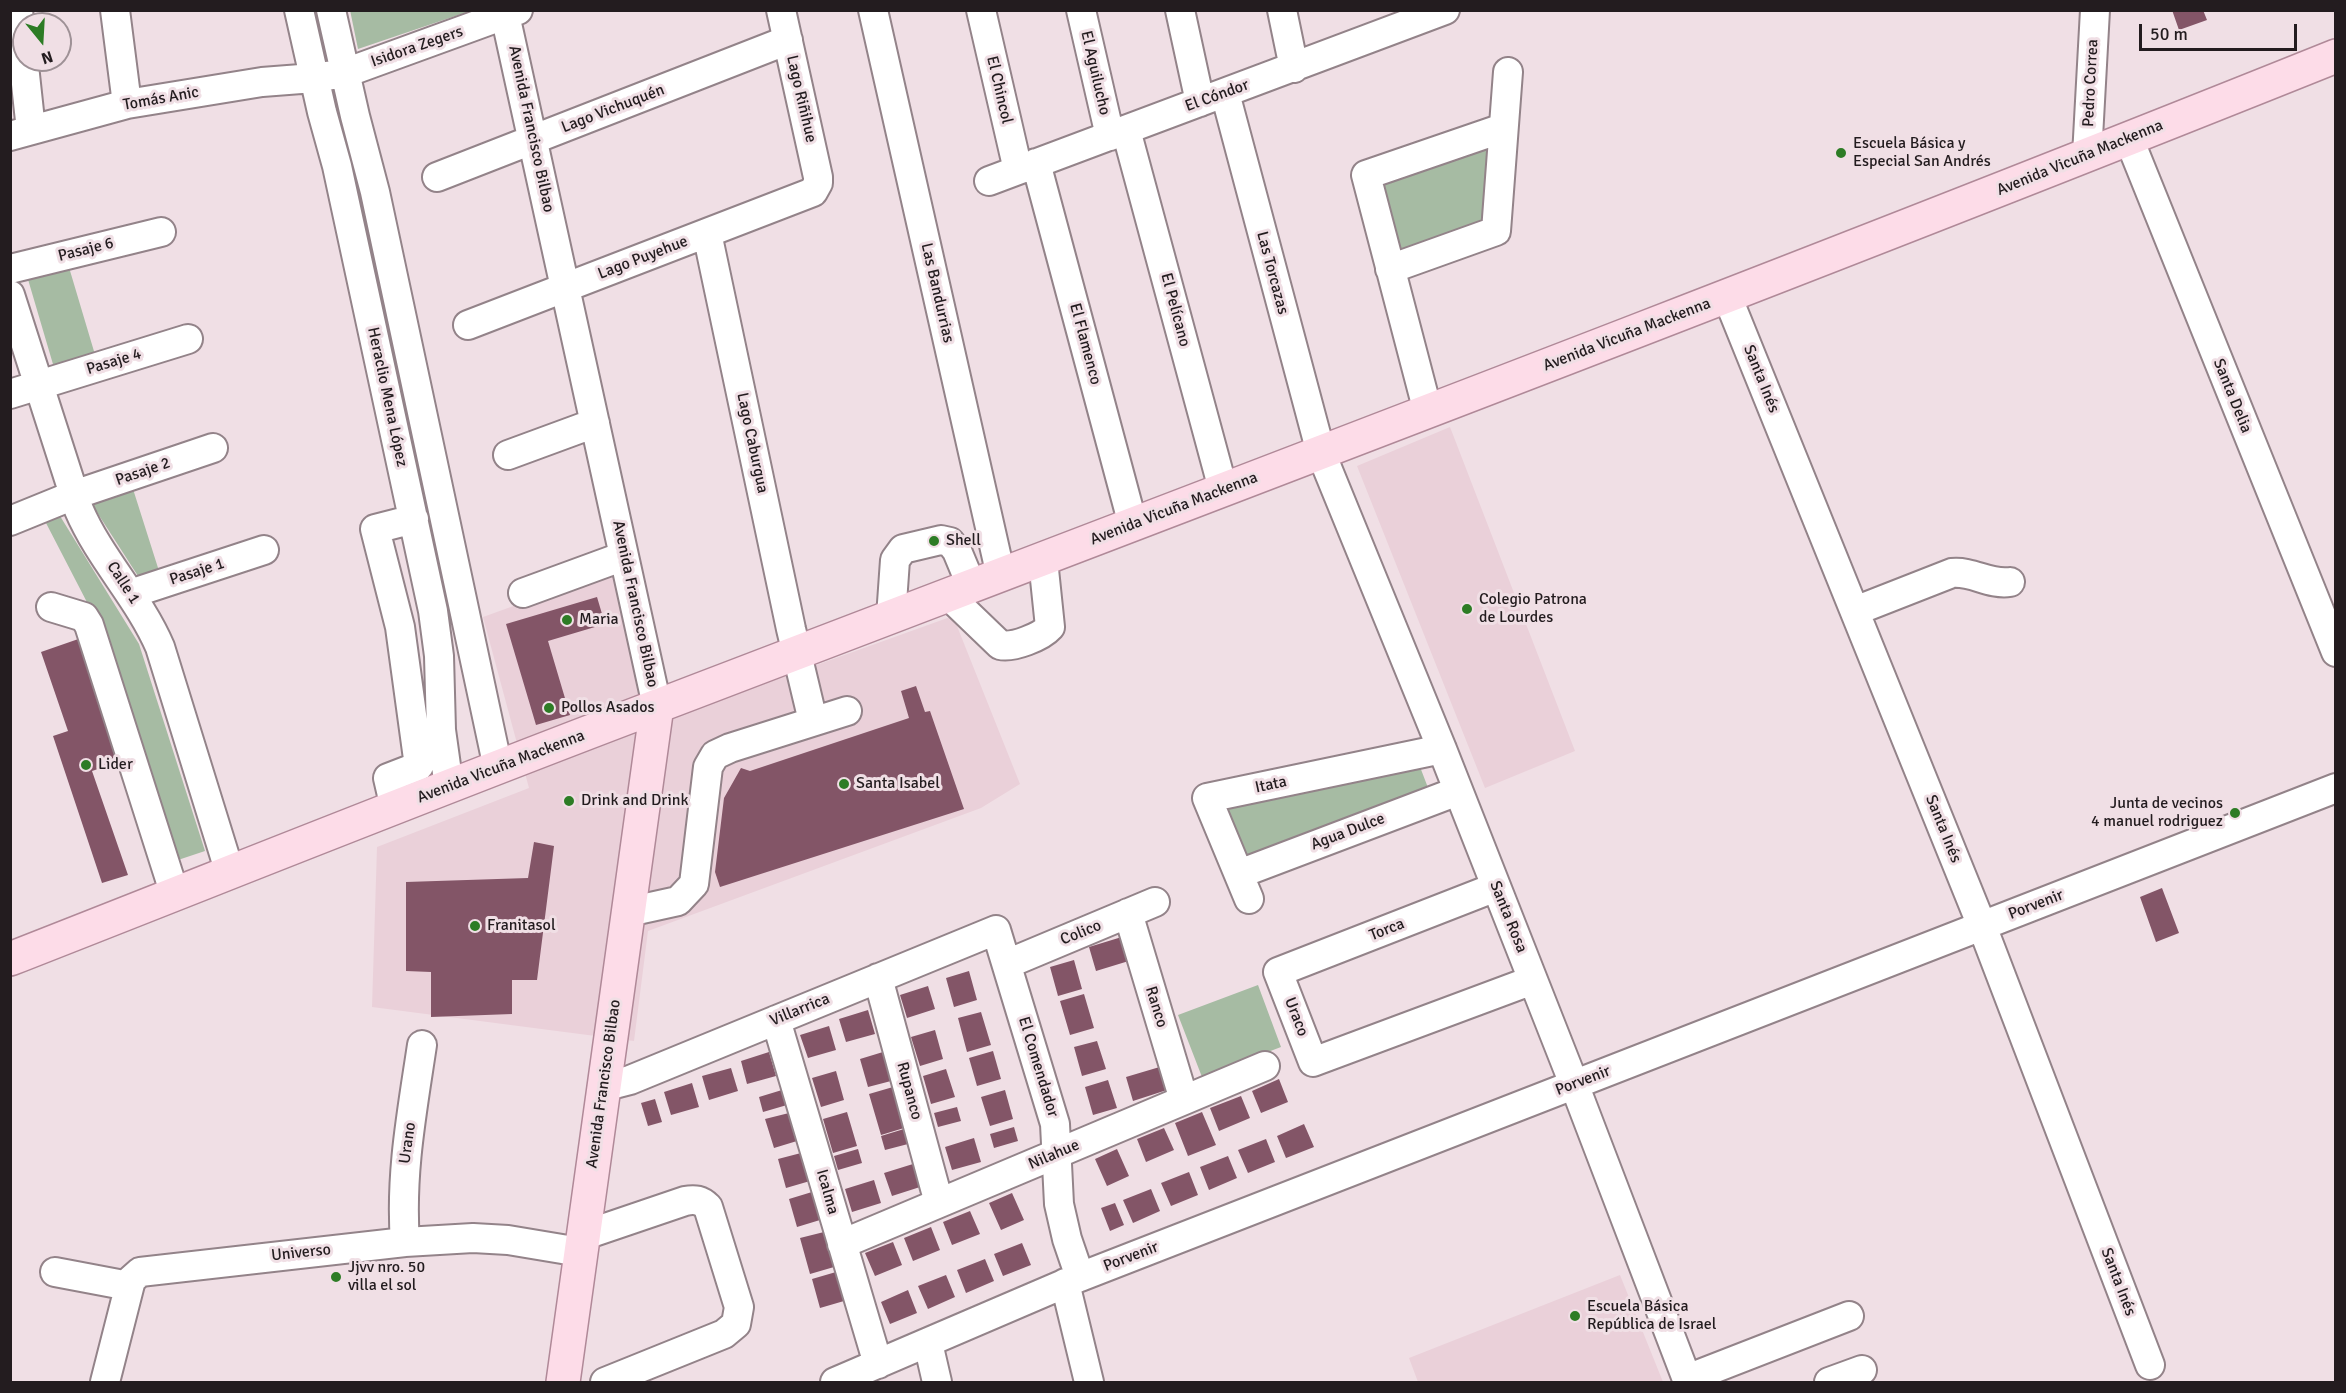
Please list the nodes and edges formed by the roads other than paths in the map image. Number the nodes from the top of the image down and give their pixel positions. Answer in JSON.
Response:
{"nodes":[{"id":1,"x":18,"y":10,"type":"edge"},
{"id":2,"x":115,"y":10,"type":"edge"},
{"id":3,"x":299,"y":10,"type":"edge"},
{"id":4,"x":331,"y":10,"type":"edge"},
{"id":5,"x":781,"y":10,"type":"edge"},
{"id":6,"x":873,"y":10,"type":"edge"},
{"id":7,"x":981,"y":10,"type":"edge"},
{"id":8,"x":1081,"y":10,"type":"edge"},
{"id":9,"x":1180,"y":10,"type":"edge"},
{"id":10,"x":1282,"y":10,"type":"edge"},
{"id":11,"x":1445,"y":10,"type":"edge"},
{"id":12,"x":2095,"y":10,"type":"edge"},
{"id":13,"x":509,"y":12,"type":"edge"},
{"id":14,"x":1384,"y":21,"type":"edge"},
{"id":15,"x":788,"y":40,"type":"junction"},
{"id":16,"x":2336,"y":56,"type":"edge"},
{"id":17,"x":1294,"y":68,"type":"junction"},
{"id":18,"x":1508,"y":72,"type":"dead end"},
{"id":19,"x":345,"y":73,"type":"junction"},
{"id":20,"x":314,"y":78,"type":"junction"},
{"id":21,"x":1213,"y":98,"type":"junction"},
{"id":22,"x":127,"y":104,"type":"junction"},
{"id":23,"x":1503,"y":128,"type":"junction"},
{"id":24,"x":21,"y":133,"type":"edge"},
{"id":25,"x":1118,"y":133,"type":"junction"},
{"id":26,"x":2129,"y":139,"type":"junction"},
{"id":27,"x":533,"y":140,"type":"junction"},
{"id":28,"x":2087,"y":156,"type":"junction"},
{"id":29,"x":1027,"y":167,"type":"junction"},
{"id":30,"x":437,"y":177,"type":"dead end"},
{"id":31,"x":989,"y":181,"type":"dead end"},
{"id":32,"x":816,"y":188,"type":"joint"},
{"id":33,"x":161,"y":232,"type":"dead end"},
{"id":34,"x":707,"y":233,"type":"junction"},
{"id":35,"x":1390,"y":268,"type":"junction"},
{"id":36,"x":10,"y":269,"type":"edge"},
{"id":37,"x":565,"y":287,"type":"junction"},
{"id":38,"x":10,"y":295,"type":"edge"},
{"id":39,"x":1727,"y":296,"type":"junction"},
{"id":40,"x":468,"y":324,"type":"dead end"},
{"id":41,"x":188,"y":339,"type":"dead end"},
{"id":42,"x":410,"y":353,"type":"junction"},
{"id":43,"x":380,"y":364,"type":"junction"},
{"id":44,"x":39,"y":385,"type":"junction"},
{"id":45,"x":10,"y":394,"type":"edge"},
{"id":46,"x":1428,"y":412,"type":"junction"},
{"id":47,"x":595,"y":423,"type":"junction"},
{"id":48,"x":213,"y":448,"type":"dead end"},
{"id":49,"x":1321,"y":453,"type":"junction"},
{"id":50,"x":508,"y":455,"type":"dead end"},
{"id":51,"x":1223,"y":489,"type":"junction"},
{"id":52,"x":74,"y":495,"type":"junction"},
{"id":53,"x":414,"y":519,"type":"junction"},
{"id":54,"x":10,"y":522,"type":"edge"},
{"id":55,"x":1133,"y":525,"type":"junction"},
{"id":56,"x":264,"y":550,"type":"dead end"},
{"id":57,"x":624,"y":556,"type":"junction"},
{"id":58,"x":1043,"y":560,"type":"junction"},
{"id":59,"x":2010,"y":582,"type":"dead end"},
{"id":60,"x":974,"y":586,"type":"junction"},
{"id":61,"x":523,"y":593,"type":"dead end"},
{"id":62,"x":130,"y":594,"type":"junction"},
{"id":63,"x":51,"y":607,"type":"dead end"},
{"id":64,"x":1855,"y":611,"type":"junction"},
{"id":65,"x":891,"y":617,"type":"junction"},
{"id":66,"x":796,"y":652,"type":"junction"},
{"id":67,"x":2336,"y":652,"type":"edge"},
{"id":68,"x":481,"y":688,"type":"junction"},
{"id":69,"x":440,"y":701,"type":"junction"},
{"id":70,"x":657,"y":706,"type":"junction"},
{"id":71,"x":847,"y":711,"type":"dead end"},
{"id":72,"x":813,"y":721,"type":"junction"},
{"id":73,"x":1442,"y":749,"type":"junction"},
{"id":74,"x":498,"y":768,"type":"junction"},
{"id":75,"x":449,"y":787,"type":"junction"},
{"id":76,"x":2336,"y":788,"type":"edge"},
{"id":77,"x":1458,"y":791,"type":"junction"},
{"id":78,"x":395,"y":808,"type":"junction"},
{"id":79,"x":230,"y":873,"type":"junction"},
{"id":80,"x":1244,"y":887,"type":"joint"},
{"id":81,"x":1496,"y":887,"type":"junction"},
{"id":82,"x":175,"y":895,"type":"junction"},
{"id":83,"x":1155,"y":902,"type":"dead end"},
{"id":84,"x":628,"y":912,"type":"junction"},
{"id":85,"x":1128,"y":913,"type":"junction"},
{"id":86,"x":1982,"y":926,"type":"junction"},
{"id":87,"x":996,"y":930,"type":"joint"},
{"id":88,"x":10,"y":959,"type":"edge"},
{"id":89,"x":1007,"y":963,"type":"junction"},
{"id":90,"x":1278,"y":972,"type":"joint"},
{"id":91,"x":878,"y":978,"type":"junction"},
{"id":92,"x":1533,"y":980,"type":"junction"},
{"id":93,"x":776,"y":1020,"type":"junction"},
{"id":94,"x":422,"y":1045,"type":"dead end"},
{"id":95,"x":1265,"y":1066,"type":"dead end"},
{"id":96,"x":1574,"y":1084,"type":"junction"},
{"id":97,"x":603,"y":1087,"type":"junction"},
{"id":98,"x":1185,"y":1100,"type":"junction"},
{"id":99,"x":1056,"y":1154,"type":"junction"},
{"id":100,"x":939,"y":1203,"type":"junction"},
{"id":101,"x":405,"y":1242,"type":"junction"},
{"id":102,"x":581,"y":1244,"type":"junction"},
{"id":103,"x":842,"y":1244,"type":"junction"},
{"id":104,"x":55,"y":1272,"type":"dead end"},
{"id":105,"x":1073,"y":1280,"type":"junction"},
{"id":106,"x":129,"y":1286,"type":"junction"},
{"id":107,"x":1849,"y":1316,"type":"dead end"},
{"id":108,"x":928,"y":1342,"type":"junction"},
{"id":109,"x":878,"y":1364,"type":"junction"},
{"id":110,"x":2150,"y":1365,"type":"dead end"},
{"id":111,"x":1862,"y":1370,"type":"dead end"},
{"id":112,"x":1688,"y":1381,"type":"edge"},
{"id":113,"x":105,"y":1383,"type":"edge"},
{"id":114,"x":563,"y":1383,"type":"edge"},
{"id":115,"x":605,"y":1383,"type":"edge"},
{"id":116,"x":835,"y":1383,"type":"edge"},
{"id":117,"x":937,"y":1383,"type":"edge"},
{"id":118,"x":1089,"y":1383,"type":"edge"},
{"id":119,"x":1829,"y":1383,"type":"edge"}],
"edges":[{"from":1,"to":24,"type":"street"},
{"from":2,"to":22,"type":"street"},
{"from":3,"to":20,"type":"street","name":"Heraclio Mena López"},
{"from":4,"to":19,"type":"street","name":"Heraclio Mena López"},
{"from":5,"to":15,"type":"street","name":"Lago Riñihue"},
{"from":6,"to":60,"type":"street","name":"Las Bandurrias"},
{"from":7,"to":29,"type":"street","name":"El Chincol"},
{"from":8,"to":25,"type":"street","name":"El Aguilucho"},
{"from":9,"to":21,"type":"street","name":"Las Torcazas"},
{"from":10,"to":17,"type":"street"},
{"from":11,"to":14,"type":"street","name":"El Cóndor"},
{"from":12,"to":28,"type":"street","name":"Pedro Correa"},
{"from":13,"to":19,"type":"street","name":"Isidora Zegers"},
{"from":13,"to":27,"type":"street","name":"Avenida Francisco Bilbao"},
{"from":14,"to":17,"type":"street","name":"El Cóndor"},
{"from":15,"to":27,"type":"street","name":"Lago Vichuquén"},
{"from":15,"to":32,"type":"street","name":"Lago Riñihue"},
{"from":16,"to":26,"type":"main road","name":"Avenida Vicuña Mackenna"},
{"from":17,"to":21,"type":"street","name":"El Cóndor"},
{"from":18,"to":23,"type":"street"},
{"from":19,"to":20,"type":"street","name":"Isidora Zegers"},
{"from":19,"to":42,"type":"street","name":"Heraclio Mena López"},
{"from":20,"to":22,"type":"street","name":"Tomás Anic"},
{"from":20,"to":43,"type":"street","name":"Heraclio Mena López"},
{"from":21,"to":25,"type":"street","name":"El Cóndor"},
{"from":21,"to":49,"type":"street","name":"Las Torcazas"},
{"from":22,"to":24,"type":"street","name":"Tomás Anic"},
{"from":23,"to":35,"type":"street"},
{"from":23,"to":35,"type":"street"},
{"from":25,"to":29,"type":"street","name":"El Cóndor"},
{"from":25,"to":51,"type":"street","name":"El Pelícano"},
{"from":26,"to":28,"type":"main road","name":"Avenida Vicuña Mackenna"},
{"from":26,"to":67,"type":"street","name":"Santa Delia"},
{"from":27,"to":30,"type":"street","name":"Lago Vichuquén"},
{"from":27,"to":37,"type":"street","name":"Avenida Francisco Bilbao"},
{"from":28,"to":39,"type":"main road","name":"Avenida Vicuña Mackenna"},
{"from":29,"to":31,"type":"street","name":"El Cóndor"},
{"from":29,"to":55,"type":"street","name":"El Flamenco"},
{"from":32,"to":34,"type":"street","name":"Lago Puyehue"},
{"from":33,"to":36,"type":"street","name":"Pasaje 6"},
{"from":34,"to":37,"type":"street","name":"Lago Puyehue"},
{"from":34,"to":66,"type":"street","name":"Lago Caburgua"},
{"from":35,"to":46,"type":"street"},
{"from":37,"to":40,"type":"street","name":"Lago Puyehue"},
{"from":37,"to":47,"type":"street","name":"Avenida Francisco Bilbao"},
{"from":38,"to":44,"type":"street","name":"Calle 1"},
{"from":39,"to":46,"type":"main road","name":"Avenida Vicuña Mackenna"},
{"from":39,"to":64,"type":"street","name":"Santa Inés"},
{"from":41,"to":44,"type":"street","name":"Pasaje 4"},
{"from":42,"to":43,"type":"street"},
{"from":42,"to":68,"type":"street","name":"Heraclio Mena López"},
{"from":43,"to":53,"type":"street","name":"Heraclio Mena López"},
{"from":44,"to":45,"type":"street","name":"Pasaje 4"},
{"from":44,"to":52,"type":"street","name":"Calle 1"},
{"from":46,"to":49,"type":"main road","name":"Avenida Vicuña Mackenna"},
{"from":47,"to":50,"type":"street"},
{"from":47,"to":57,"type":"street","name":"Avenida Francisco Bilbao"},
{"from":48,"to":52,"type":"street","name":"Pasaje 2"},
{"from":49,"to":51,"type":"main road","name":"Avenida Vicuña Mackenna"},
{"from":49,"to":73,"type":"street","name":"Santa Rosa"},
{"from":51,"to":55,"type":"main road","name":"Avenida Vicuña Mackenna"},
{"from":52,"to":54,"type":"street","name":"Pasaje 2"},
{"from":52,"to":62,"type":"street","name":"Calle 1"},
{"from":53,"to":69,"type":"street","name":"Heraclio Mena López"},
{"from":53,"to":78,"type":"street"},
{"from":55,"to":58,"type":"main road","name":"Avenida Vicuña Mackenna"},
{"from":56,"to":62,"type":"street","name":"Pasaje 1"},
{"from":57,"to":61,"type":"street"},
{"from":57,"to":70,"type":"street","name":"Avenida Francisco Bilbao"},
{"from":58,"to":60,"type":"main road","name":"Avenida Vicuña Mackenna"},
{"from":58,"to":60,"type":"street"},
{"from":59,"to":64,"type":"street"},
{"from":60,"to":65,"type":"main road","name":"Avenida Vicuña Mackenna"},
{"from":60,"to":65,"type":"street"},
{"from":62,"to":79,"type":"street","name":"Calle 1"},
{"from":63,"to":82,"type":"street"},
{"from":64,"to":86,"type":"street","name":"Santa Inés"},
{"from":65,"to":66,"type":"main road","name":"Avenida Vicuña Mackenna"},
{"from":66,"to":70,"type":"main road","name":"Avenida Vicuña Mackenna"},
{"from":66,"to":72,"type":"street","name":"Lago Caburgua"},
{"from":68,"to":69,"type":"street"},
{"from":68,"to":74,"type":"street","name":"Heraclio Mena López"},
{"from":69,"to":75,"type":"street","name":"Heraclio Mena López"},
{"from":70,"to":74,"type":"main road","name":"Avenida Vicuña Mackenna"},
{"from":70,"to":84,"type":"main road","name":"Avenida Francisco Bilbao"},
{"from":71,"to":72,"type":"street"},
{"from":72,"to":84,"type":"street"},
{"from":73,"to":77,"type":"street","name":"Santa Rosa"},
{"from":73,"to":80,"type":"street","name":"Itata"},
{"from":74,"to":75,"type":"main road","name":"Avenida Vicuña Mackenna"},
{"from":75,"to":78,"type":"main road","name":"Avenida Vicuña Mackenna"},
{"from":76,"to":86,"type":"street","name":"Porvenir"},
{"from":77,"to":80,"type":"street","name":"Agua Dulce"},
{"from":77,"to":81,"type":"street","name":"Santa Rosa"},
{"from":78,"to":79,"type":"main road","name":"Avenida Vicuña Mackenna"},
{"from":79,"to":82,"type":"main road","name":"Avenida Vicuña Mackenna"},
{"from":81,"to":90,"type":"street","name":"Torca"},
{"from":81,"to":92,"type":"street","name":"Santa Rosa"},
{"from":82,"to":88,"type":"main road","name":"Avenida Vicuña Mackenna"},
{"from":83,"to":85,"type":"street","name":"Colico"},
{"from":84,"to":97,"type":"main road","name":"Avenida Francisco Bilbao"},
{"from":85,"to":89,"type":"street","name":"Colico"},
{"from":85,"to":98,"type":"street","name":"Ranco"},
{"from":86,"to":96,"type":"street","name":"Porvenir"},
{"from":86,"to":110,"type":"street","name":"Santa Inés"},
{"from":87,"to":89,"type":"street","name":"El Comendador"},
{"from":87,"to":91,"type":"street","name":"Villarrica"},
{"from":89,"to":99,"type":"street","name":"El Comendador"},
{"from":90,"to":92,"type":"street","name":"Uraco"},
{"from":91,"to":93,"type":"street","name":"Villarrica"},
{"from":91,"to":100,"type":"street","name":"Rupanco"},
{"from":92,"to":96,"type":"street","name":"Santa Rosa"},
{"from":93,"to":97,"type":"street","name":"Villarrica"},
{"from":93,"to":103,"type":"street","name":"Icalma"},
{"from":94,"to":101,"type":"street","name":"Urano"},
{"from":95,"to":98,"type":"street","name":"Nilahue"},
{"from":96,"to":105,"type":"street","name":"Porvenir"},
{"from":96,"to":112,"type":"street","name":"Santa Rosa"},
{"from":97,"to":102,"type":"main road","name":"Avenida Francisco Bilbao"},
{"from":98,"to":99,"type":"street","name":"Nilahue"},
{"from":99,"to":100,"type":"street","name":"Nilahue"},
{"from":99,"to":105,"type":"street","name":"El Comendador"},
{"from":100,"to":103,"type":"street","name":"Nilahue"},
{"from":101,"to":102,"type":"street","name":"Universo"},
{"from":101,"to":106,"type":"street","name":"Universo"},
{"from":102,"to":114,"type":"main road","name":"Avenida Francisco Bilbao"},
{"from":102,"to":115,"type":"street"},
{"from":103,"to":109,"type":"street","name":"Icalma"},
{"from":104,"to":106,"type":"street"},
{"from":105,"to":108,"type":"street","name":"Porvenir"},
{"from":105,"to":118,"type":"street","name":"El Comendador"},
{"from":106,"to":113,"type":"street"},
{"from":107,"to":112,"type":"street"},
{"from":108,"to":109,"type":"street","name":"Porvenir"},
{"from":108,"to":117,"type":"street"},
{"from":109,"to":116,"type":"street","name":"Porvenir"},
{"from":111,"to":119,"type":"street"}]}
